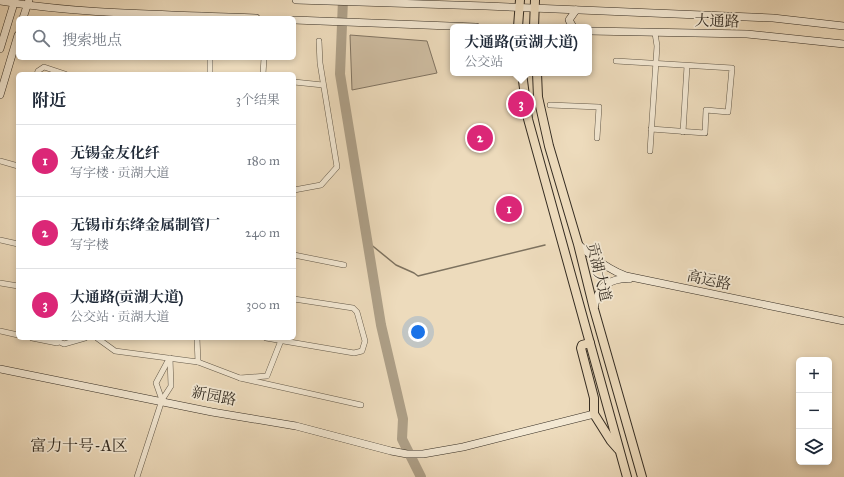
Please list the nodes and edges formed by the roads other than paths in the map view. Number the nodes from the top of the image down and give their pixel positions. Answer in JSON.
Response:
{"nodes":[{"id":1,"x":296,"y":0,"type":"edge"},
{"id":2,"x":0,"y":1,"type":"edge"},
{"id":3,"x":326,"y":1,"type":"edge"},
{"id":4,"x":14,"y":2,"type":"edge"},
{"id":5,"x":28,"y":3,"type":"edge"},
{"id":6,"x":519,"y":4,"type":"edge"},
{"id":7,"x":535,"y":4,"type":"edge"},
{"id":8,"x":576,"y":10,"type":"junction"},
{"id":9,"x":24,"y":16,"type":"edge"},
{"id":10,"x":187,"y":16,"type":"edge"},
{"id":11,"x":296,"y":20,"type":"edge"},
{"id":12,"x":518,"y":24,"type":"edge"},
{"id":13,"x":534,"y":24,"type":"edge"},
{"id":14,"x":571,"y":24,"type":"edge"},
{"id":15,"x":450,"y":26,"type":"edge"},
{"id":16,"x":844,"y":26,"type":"edge"},
{"id":17,"x":592,"y":31,"type":"edge"},
{"id":18,"x":655,"y":33,"type":"junction"},
{"id":19,"x":319,"y":41,"type":"dead end"},
{"id":20,"x":16,"y":42,"type":"edge"},
{"id":21,"x":844,"y":44,"type":"edge"},
{"id":22,"x":0,"y":49,"type":"edge"},
{"id":23,"x":210,"y":60,"type":"edge"},
{"id":24,"x":264,"y":60,"type":"edge"},
{"id":25,"x":616,"y":61,"type":"dead end"},
{"id":26,"x":656,"y":64,"type":"junction"},
{"id":27,"x":688,"y":66,"type":"junction"},
{"id":28,"x":38,"y":72,"type":"edge"},
{"id":29,"x":59,"y":72,"type":"edge"},
{"id":30,"x":210,"y":72,"type":"edge"},
{"id":31,"x":263,"y":72,"type":"edge"},
{"id":32,"x":522,"y":76,"type":"edge"},
{"id":33,"x":537,"y":76,"type":"edge"},
{"id":34,"x":296,"y":82,"type":"edge"},
{"id":35,"x":323,"y":85,"type":"junction"},
{"id":36,"x":0,"y":95,"type":"edge"},
{"id":37,"x":550,"y":105,"type":"dead end"},
{"id":38,"x":651,"y":129,"type":"junction"},
{"id":39,"x":683,"y":132,"type":"junction"},
{"id":40,"x":597,"y":138,"type":"dead end"},
{"id":41,"x":650,"y":151,"type":"dead end"},
{"id":42,"x":0,"y":161,"type":"edge"},
{"id":43,"x":16,"y":165,"type":"edge"},
{"id":44,"x":296,"y":190,"type":"edge"},
{"id":45,"x":0,"y":240,"type":"edge"},
{"id":46,"x":16,"y":244,"type":"edge"},
{"id":47,"x":578,"y":244,"type":"junction"},
{"id":48,"x":296,"y":255,"type":"edge"},
{"id":49,"x":344,"y":265,"type":"dead end"},
{"id":50,"x":0,"y":283,"type":"edge"},
{"id":51,"x":16,"y":286,"type":"edge"},
{"id":52,"x":296,"y":299,"type":"edge"},
{"id":53,"x":594,"y":308,"type":"junction"},
{"id":54,"x":844,"y":322,"type":"edge"},
{"id":55,"x":0,"y":331,"type":"edge"},
{"id":56,"x":16,"y":335,"type":"edge"},
{"id":57,"x":43,"y":340,"type":"edge"},
{"id":58,"x":55,"y":340,"type":"edge"},
{"id":59,"x":78,"y":340,"type":"edge"},
{"id":60,"x":100,"y":340,"type":"edge"},
{"id":61,"x":197,"y":340,"type":"edge"},
{"id":62,"x":282,"y":340,"type":"edge"},
{"id":63,"x":590,"y":343,"type":"junction"},
{"id":64,"x":64,"y":344,"type":"junction"},
{"id":65,"x":170,"y":358,"type":"junction"},
{"id":66,"x":198,"y":362,"type":"junction"},
{"id":67,"x":0,"y":368,"type":"edge"},
{"id":68,"x":240,"y":378,"type":"junction"},
{"id":69,"x":161,"y":400,"type":"junction"},
{"id":70,"x":361,"y":405,"type":"dead end"},
{"id":71,"x":594,"y":413,"type":"junction"},
{"id":72,"x":619,"y":450,"type":"junction"},
{"id":73,"x":137,"y":477,"type":"edge"},
{"id":74,"x":627,"y":477,"type":"edge"},
{"id":75,"x":642,"y":477,"type":"edge"}],
"edges":[{"from":1,"to":3,"type":"street"},
{"from":2,"to":4,"type":"street"},
{"from":3,"to":6,"type":"street","name":"大通路"},
{"from":4,"to":5,"type":"street"},
{"from":4,"to":22,"type":"street"},
{"from":5,"to":9,"type":"street"},
{"from":5,"to":10,"type":"street"},
{"from":6,"to":7,"type":"street","name":"大通路"},
{"from":6,"to":12,"type":"main road"},
{"from":7,"to":8,"type":"street","name":"大通路"},
{"from":7,"to":13,"type":"main road"},
{"from":8,"to":14,"type":"street"},
{"from":8,"to":16,"type":"street","name":"大通路"},
{"from":11,"to":15,"type":"street"},
{"from":17,"to":18,"type":"street","name":"大通路"},
{"from":18,"to":21,"type":"street","name":"大通路"},
{"from":18,"to":26,"type":"street"},
{"from":19,"to":35,"type":"street"},
{"from":20,"to":36,"type":"street"},
{"from":23,"to":30,"type":"street"},
{"from":24,"to":31,"type":"street"},
{"from":25,"to":26,"type":"street"},
{"from":26,"to":27,"type":"street"},
{"from":26,"to":38,"type":"street"},
{"from":27,"to":39,"type":"street"},
{"from":27,"to":39,"type":"street"},
{"from":28,"to":29,"type":"street"},
{"from":32,"to":63,"type":"main road","name":"贡湖大道"},
{"from":33,"to":47,"type":"main road","name":"贡湖大道"},
{"from":34,"to":35,"type":"street"},
{"from":35,"to":44,"type":"street"},
{"from":37,"to":40,"type":"street"},
{"from":38,"to":39,"type":"street"},
{"from":38,"to":41,"type":"street"},
{"from":42,"to":43,"type":"street"},
{"from":45,"to":46,"type":"street"},
{"from":47,"to":53,"type":"main road","name":"贡湖大道"},
{"from":47,"to":54,"type":"street","name":"高运路"},
{"from":48,"to":49,"type":"street"},
{"from":50,"to":51,"type":"street"},
{"from":52,"to":62,"type":"street"},
{"from":53,"to":54,"type":"street","name":"高运路"},
{"from":53,"to":75,"type":"main road","name":"贡湖大道"},
{"from":55,"to":56,"type":"street"},
{"from":57,"to":64,"type":"street"},
{"from":58,"to":64,"type":"street"},
{"from":59,"to":64,"type":"street"},
{"from":60,"to":65,"type":"street"},
{"from":61,"to":66,"type":"street"},
{"from":62,"to":68,"type":"street"},
{"from":63,"to":71,"type":"main road"},
{"from":63,"to":72,"type":"main road","name":"贡湖大道"},
{"from":65,"to":66,"type":"street"},
{"from":65,"to":69,"type":"street"},
{"from":65,"to":69,"type":"street"},
{"from":66,"to":68,"type":"street"},
{"from":67,"to":69,"type":"street","name":"新园路"},
{"from":68,"to":70,"type":"street"},
{"from":69,"to":71,"type":"street","name":"新园路"},
{"from":69,"to":73,"type":"street"},
{"from":71,"to":72,"type":"main road"},
{"from":72,"to":74,"type":"main road","name":"贡湖大道"}]}
